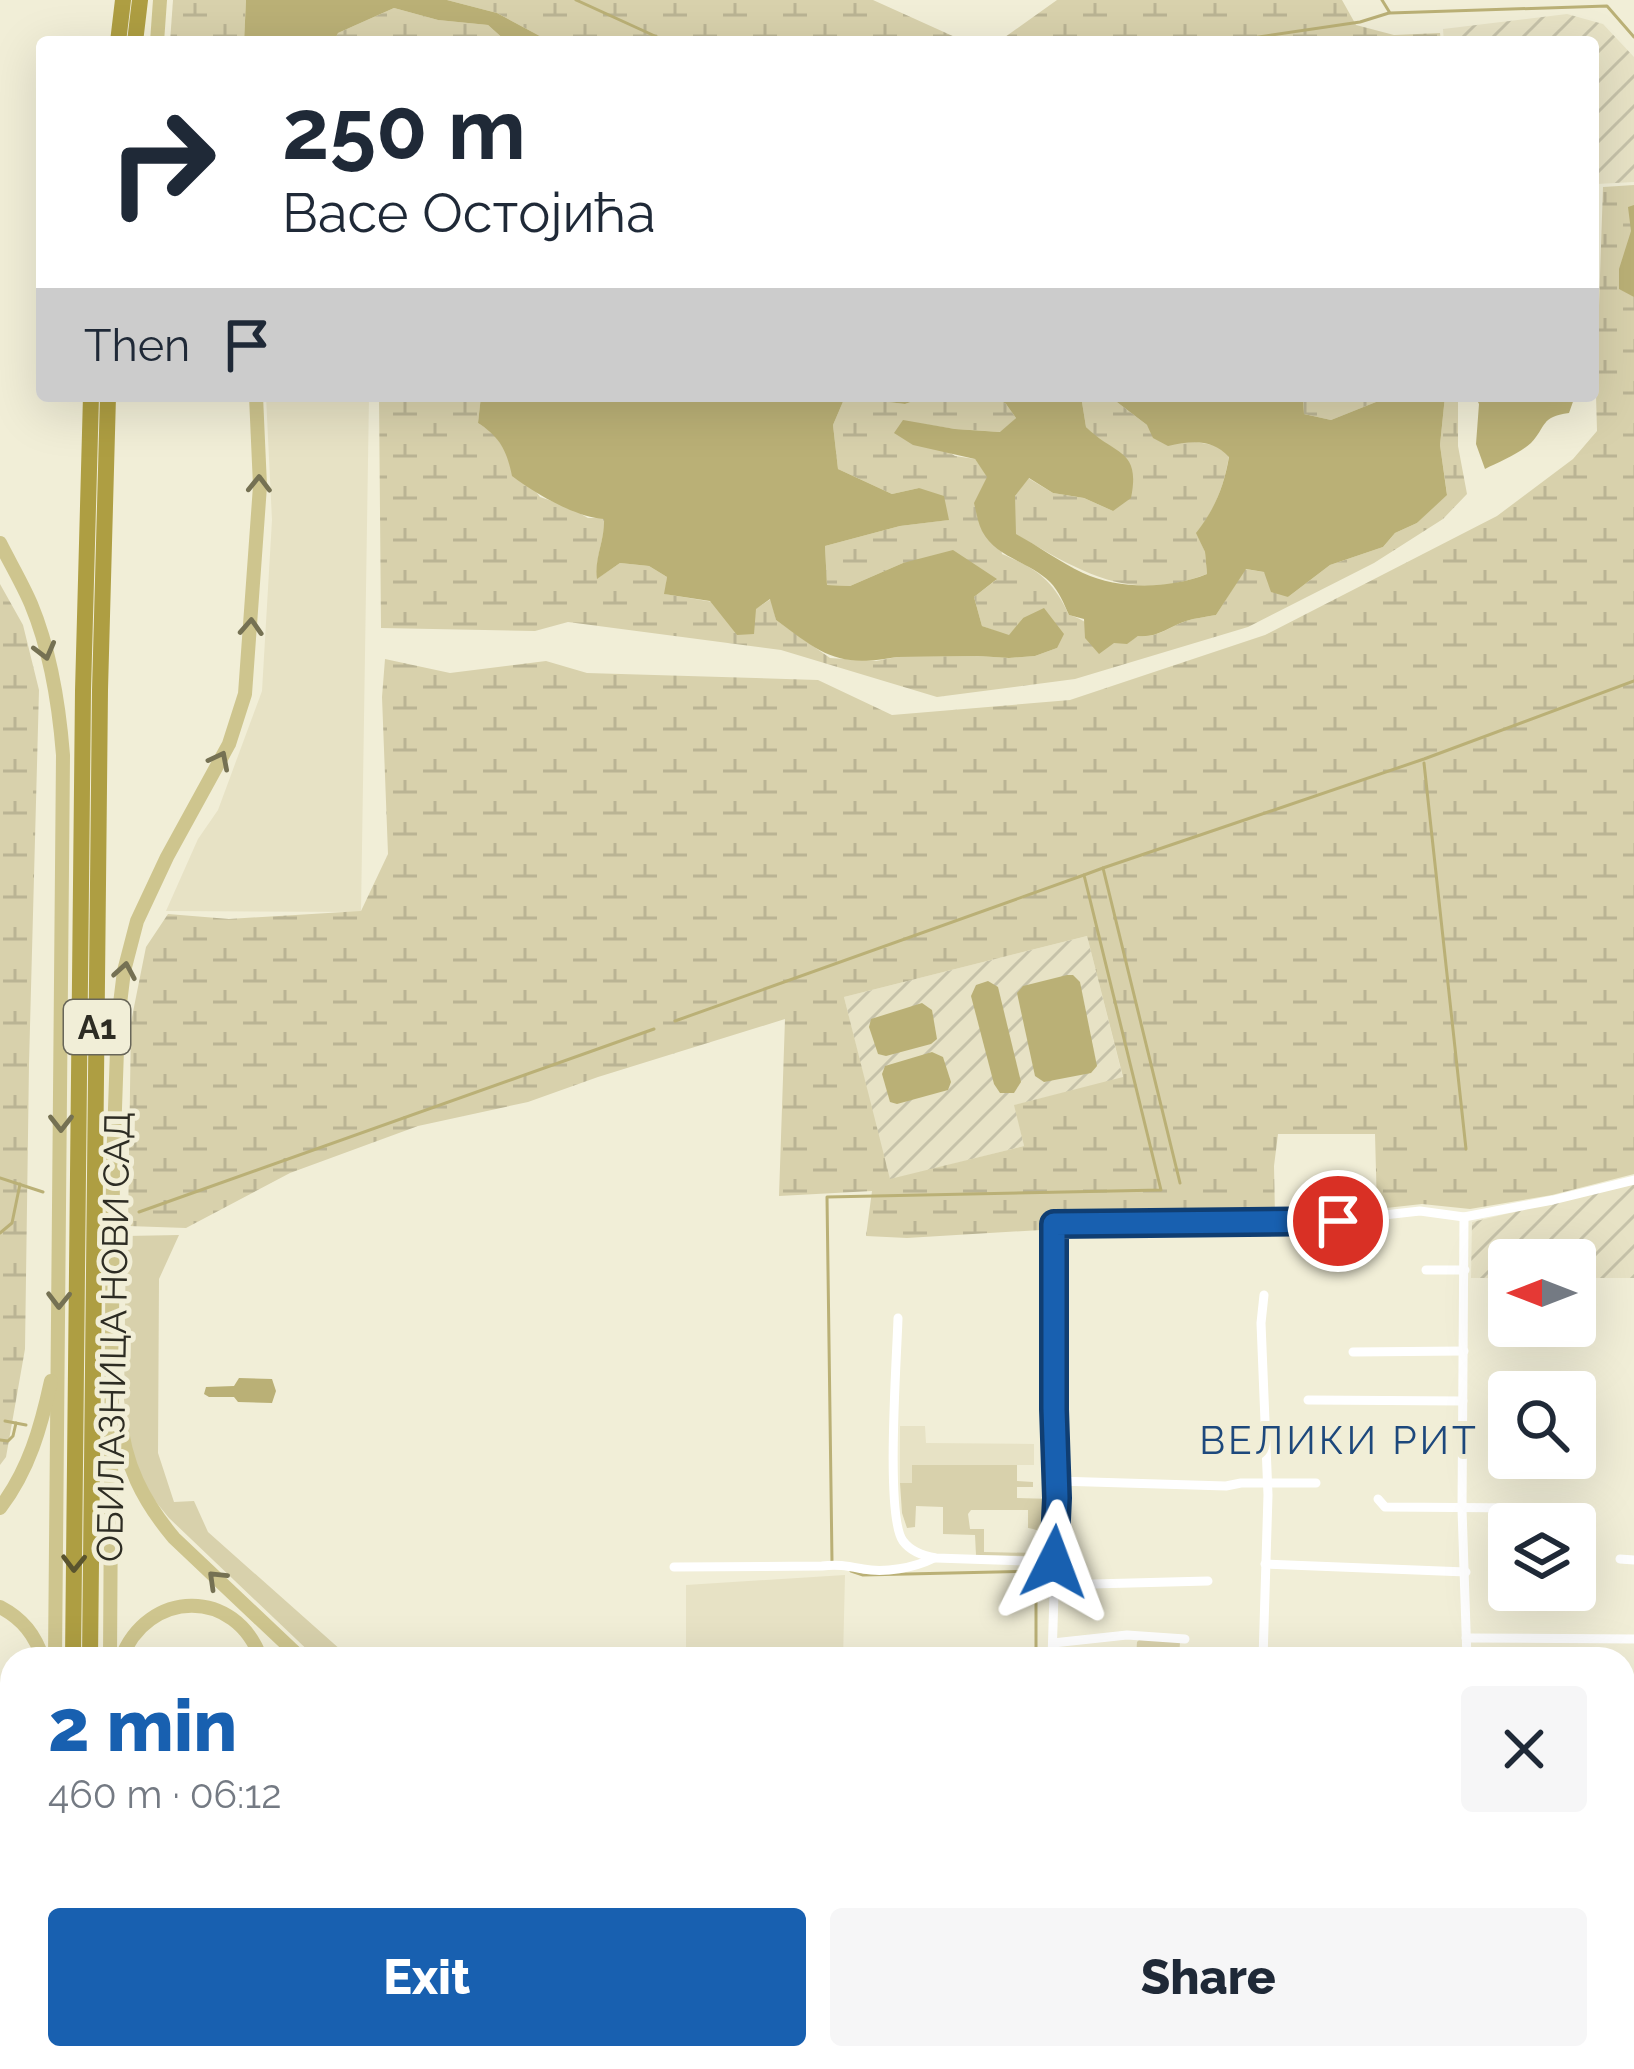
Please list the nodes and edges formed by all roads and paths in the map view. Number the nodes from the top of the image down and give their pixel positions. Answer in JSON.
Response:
{"nodes":[{"id":1,"x":123,"y":0,"type":"edge"},
{"id":2,"x":140,"y":0,"type":"edge"},
{"id":3,"x":160,"y":0,"type":"edge"},
{"id":4,"x":119,"y":36,"type":"edge"},
{"id":5,"x":136,"y":36,"type":"edge"},
{"id":6,"x":157,"y":36,"type":"edge"},
{"id":7,"x":91,"y":402,"type":"edge"},
{"id":8,"x":108,"y":402,"type":"edge"},
{"id":9,"x":256,"y":402,"type":"edge"},
{"id":10,"x":0,"y":543,"type":"edge"},
{"id":11,"x":1634,"y":1180,"type":"edge"},
{"id":12,"x":1464,"y":1217,"type":"junction"},
{"id":13,"x":1426,"y":1270,"type":"dead end"},
{"id":14,"x":1465,"y":1270,"type":"junction"},
{"id":15,"x":1264,"y":1295,"type":"dead end"},
{"id":16,"x":898,"y":1318,"type":"dead end"},
{"id":17,"x":58,"y":1351,"type":"junction"},
{"id":18,"x":1464,"y":1351,"type":"junction"},
{"id":19,"x":1353,"y":1352,"type":"dead end"},
{"id":20,"x":113,"y":1373,"type":"junction"},
{"id":21,"x":1308,"y":1400,"type":"dead end"},
{"id":22,"x":1463,"y":1401,"type":"junction"},
{"id":23,"x":1057,"y":1481,"type":"junction"},
{"id":24,"x":1268,"y":1483,"type":"junction"},
{"id":25,"x":1316,"y":1483,"type":"dead end"},
{"id":26,"x":1378,"y":1499,"type":"dead end"},
{"id":27,"x":0,"y":1508,"type":"edge"},
{"id":28,"x":1462,"y":1509,"type":"junction"},
{"id":29,"x":1488,"y":1509,"type":"edge"},
{"id":30,"x":934,"y":1558,"type":"junction"},
{"id":31,"x":1620,"y":1559,"type":"dead end"},
{"id":32,"x":1634,"y":1559,"type":"edge"},
{"id":33,"x":1054,"y":1562,"type":"junction"},
{"id":34,"x":1265,"y":1564,"type":"junction"},
{"id":35,"x":674,"y":1567,"type":"dead end"},
{"id":36,"x":1466,"y":1572,"type":"junction"},
{"id":37,"x":1208,"y":1581,"type":"dead end"},
{"id":38,"x":1054,"y":1585,"type":"junction"},
{"id":39,"x":0,"y":1607,"type":"edge"},
{"id":40,"x":1466,"y":1638,"type":"junction"},
{"id":41,"x":1185,"y":1639,"type":"dead end"},
{"id":42,"x":1634,"y":1639,"type":"edge"},
{"id":43,"x":1053,"y":1642,"type":"junction"},
{"id":44,"x":39,"y":1647,"type":"edge"},
{"id":45,"x":55,"y":1647,"type":"edge"},
{"id":46,"x":73,"y":1647,"type":"edge"},
{"id":47,"x":90,"y":1647,"type":"edge"},
{"id":48,"x":110,"y":1647,"type":"edge"},
{"id":49,"x":127,"y":1647,"type":"edge"},
{"id":50,"x":255,"y":1647,"type":"edge"},
{"id":51,"x":289,"y":1647,"type":"edge"},
{"id":52,"x":1053,"y":1647,"type":"edge"},
{"id":53,"x":1263,"y":1647,"type":"edge"},
{"id":54,"x":1466,"y":1647,"type":"edge"}],
"edges":[{"from":1,"to":4,"type":"highway"},
{"from":2,"to":5,"type":"highway"},
{"from":3,"to":6,"type":"main road"},
{"from":7,"to":46,"type":"highway","number":"A1","one_way":true},
{"from":8,"to":47,"type":"highway","number":"A1"},
{"from":20,"to":9,"type":"main road","name":"ОБИЛАЗНИЦА НОВИ САД","one_way":true},
{"from":10,"to":17,"type":"main road","name":"ОБИЛАЗНИЦА НОВИ САД","one_way":true},
{"from":11,"to":12,"type":"street"},
{"from":12,"to":14,"type":"street"},
{"from":12,"to":23,"type":"street"},
{"from":13,"to":14,"type":"street"},
{"from":14,"to":18,"type":"street"},
{"from":15,"to":24,"type":"street"},
{"from":16,"to":30,"type":"street"},
{"from":17,"to":27,"type":"main road"},
{"from":17,"to":45,"type":"main road","name":"ОБИЛАЗНИЦА НОВИ САД"},
{"from":18,"to":19,"type":"street"},
{"from":18,"to":22,"type":"street"},
{"from":20,"to":48,"type":"main road","name":"ОБИЛАЗНИЦА НОВИ САД"},
{"from":51,"to":20,"type":"main road","one_way":true},
{"from":21,"to":22,"type":"street"},
{"from":22,"to":28,"type":"street"},
{"from":23,"to":24,"type":"street"},
{"from":23,"to":33,"type":"street"},
{"from":24,"to":25,"type":"street"},
{"from":24,"to":34,"type":"street"},
{"from":26,"to":28,"type":"street"},
{"from":28,"to":29,"type":"street"},
{"from":28,"to":36,"type":"street"},
{"from":30,"to":33,"type":"street"},
{"from":30,"to":35,"type":"street"},
{"from":31,"to":32,"type":"street"},
{"from":33,"to":38,"type":"street"},
{"from":34,"to":36,"type":"street"},
{"from":34,"to":53,"type":"street"},
{"from":36,"to":40,"type":"street"},
{"from":37,"to":38,"type":"street"},
{"from":38,"to":43,"type":"street"},
{"from":39,"to":44,"type":"main road"},
{"from":40,"to":42,"type":"street"},
{"from":40,"to":54,"type":"street"},
{"from":41,"to":43,"type":"street"},
{"from":43,"to":52,"type":"street"},
{"from":49,"to":50,"type":"main road"}]}
